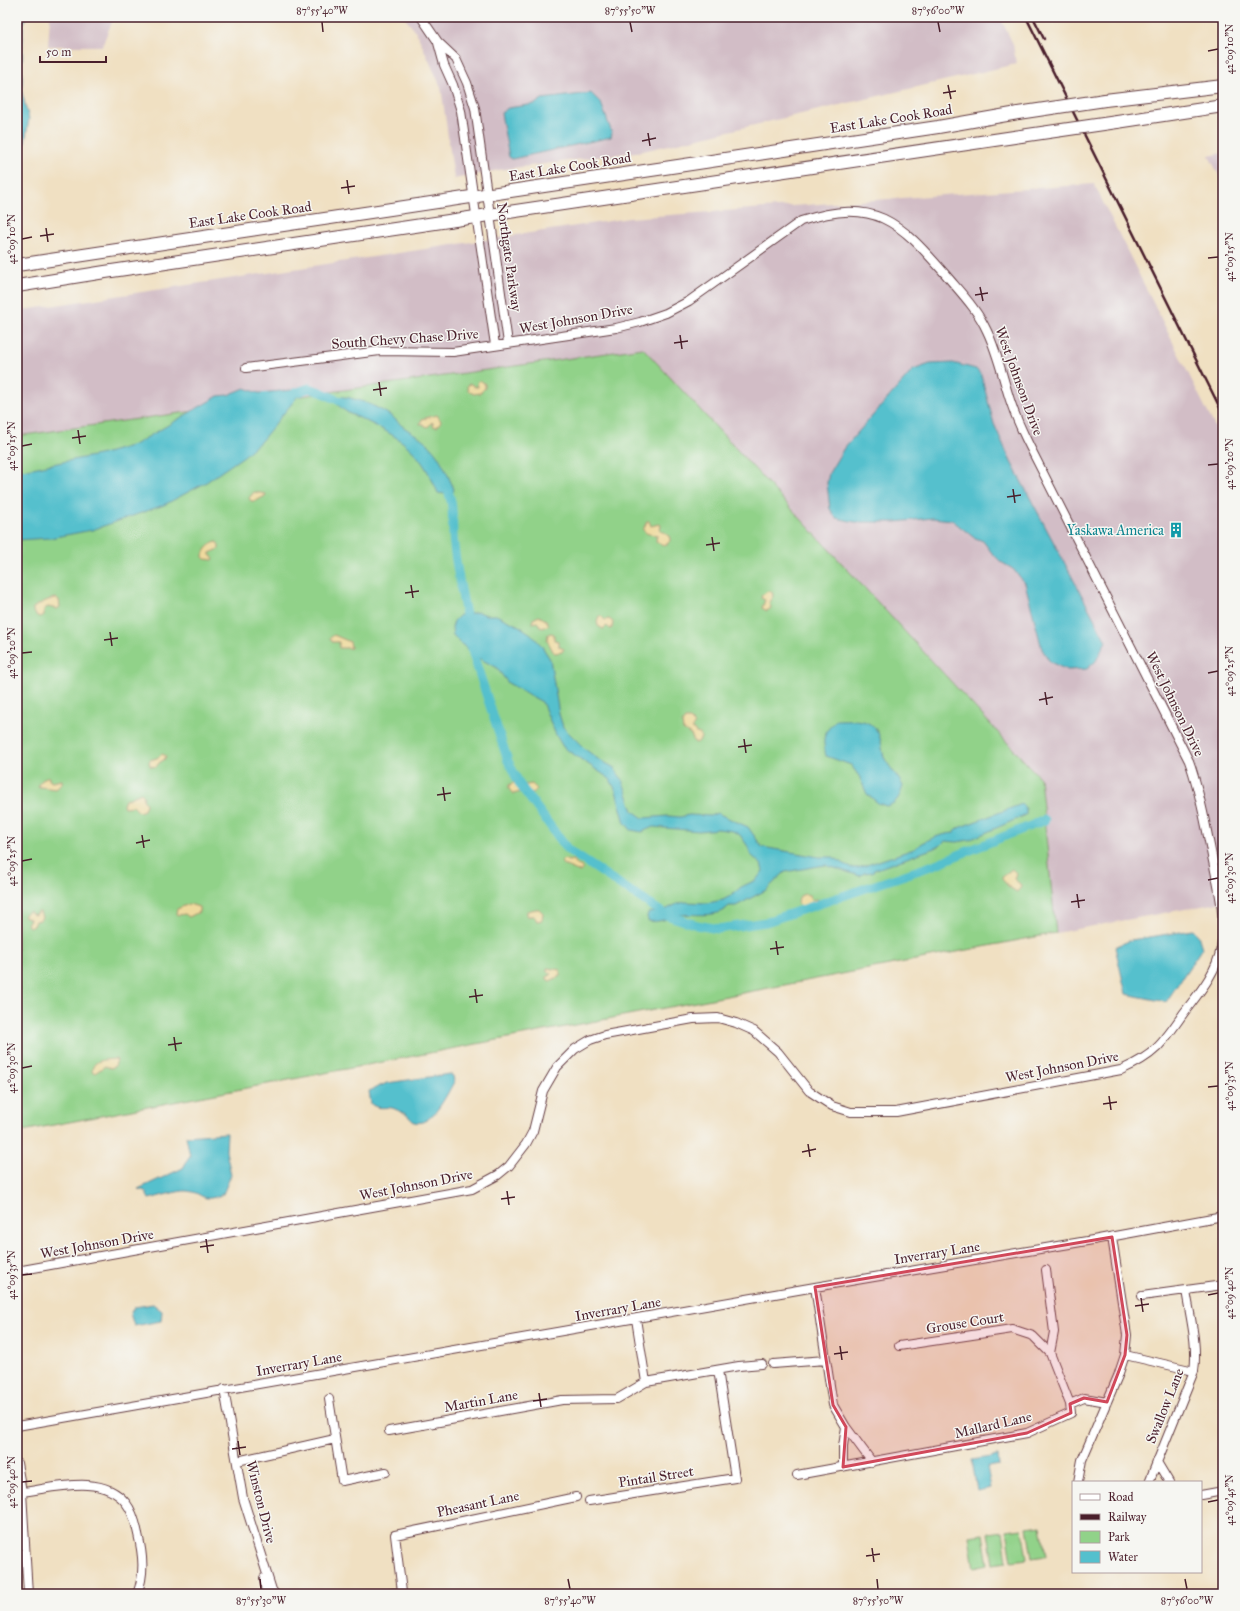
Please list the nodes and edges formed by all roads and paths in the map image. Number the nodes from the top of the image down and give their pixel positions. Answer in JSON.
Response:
{"nodes":[{"id":1,"x":421,"y":17,"type":"edge"},
{"id":2,"x":438,"y":42,"type":"junction"},
{"id":3,"x":1223,"y":86,"type":"edge"},
{"id":4,"x":1223,"y":106,"type":"edge"},
{"id":5,"x":488,"y":195,"type":"junction"},
{"id":6,"x":473,"y":197,"type":"junction"},
{"id":7,"x":491,"y":215,"type":"junction"},
{"id":8,"x":476,"y":217,"type":"junction"},
{"id":9,"x":17,"y":265,"type":"edge"},
{"id":10,"x":17,"y":286,"type":"edge"},
{"id":11,"x":508,"y":343,"type":"junction"},
{"id":12,"x":495,"y":345,"type":"junction"},
{"id":13,"x":246,"y":368,"type":"dead end"},
{"id":14,"x":1223,"y":1216,"type":"edge"},
{"id":15,"x":1112,"y":1237,"type":"junction"},
{"id":16,"x":1046,"y":1270,"type":"dead end"},
{"id":17,"x":17,"y":1271,"type":"edge"},
{"id":18,"x":1223,"y":1284,"type":"edge"},
{"id":19,"x":815,"y":1287,"type":"junction"},
{"id":20,"x":1186,"y":1290,"type":"junction"},
{"id":21,"x":1142,"y":1296,"type":"dead end"},
{"id":22,"x":636,"y":1319,"type":"junction"},
{"id":23,"x":899,"y":1346,"type":"dead end"},
{"id":24,"x":1050,"y":1353,"type":"junction"},
{"id":25,"x":1125,"y":1355,"type":"junction"},
{"id":26,"x":826,"y":1360,"type":"junction"},
{"id":27,"x":762,"y":1364,"type":"dead end"},
{"id":28,"x":773,"y":1364,"type":"dead end"},
{"id":29,"x":718,"y":1370,"type":"junction"},
{"id":30,"x":1194,"y":1371,"type":"junction"},
{"id":31,"x":646,"y":1382,"type":"junction"},
{"id":32,"x":224,"y":1389,"type":"junction"},
{"id":33,"x":329,"y":1399,"type":"dead end"},
{"id":34,"x":1107,"y":1402,"type":"junction"},
{"id":35,"x":1070,"y":1404,"type":"junction"},
{"id":36,"x":17,"y":1426,"type":"edge"},
{"id":37,"x":846,"y":1427,"type":"junction"},
{"id":38,"x":389,"y":1431,"type":"dead end"},
{"id":39,"x":335,"y":1439,"type":"junction"},
{"id":40,"x":237,"y":1461,"type":"junction"},
{"id":41,"x":872,"y":1462,"type":"junction"},
{"id":42,"x":1157,"y":1462,"type":"junction"},
{"id":43,"x":17,"y":1463,"type":"edge"},
{"id":44,"x":843,"y":1467,"type":"junction"},
{"id":45,"x":386,"y":1472,"type":"dead end"},
{"id":46,"x":797,"y":1475,"type":"dead end"},
{"id":47,"x":1078,"y":1481,"type":"edge"},
{"id":48,"x":1149,"y":1481,"type":"edge"},
{"id":49,"x":1168,"y":1481,"type":"edge"},
{"id":50,"x":1223,"y":1491,"type":"edge"},
{"id":51,"x":22,"y":1492,"type":"junction"},
{"id":52,"x":1202,"y":1495,"type":"edge"},
{"id":53,"x":576,"y":1497,"type":"dead end"},
{"id":54,"x":588,"y":1501,"type":"dead end"},
{"id":55,"x":263,"y":1562,"type":"junction"},
{"id":56,"x":28,"y":1594,"type":"edge"},
{"id":57,"x":137,"y":1594,"type":"edge"},
{"id":58,"x":266,"y":1594,"type":"edge"},
{"id":59,"x":275,"y":1594,"type":"edge"},
{"id":60,"x":388,"y":1594,"type":"edge"}],
"edges":[{"from":1,"to":2,"type":"street","name":"Northgate Parkway"},
{"from":2,"to":5,"type":"street","name":"Northgate Parkway"},
{"from":2,"to":6,"type":"street","name":"Northgate Parkway"},
{"from":3,"to":5,"type":"main road","name":"East Lake Cook Road","bridge":true},
{"from":4,"to":7,"type":"main road","bridge":true},
{"from":5,"to":6,"type":"main road","name":"East Lake Cook Road"},
{"from":5,"to":7,"type":"street","name":"Northgate Parkway"},
{"from":6,"to":8,"type":"street","name":"Northgate Parkway"},
{"from":6,"to":9,"type":"main road","name":"East Lake Cook Road"},
{"from":7,"to":8,"type":"main road"},
{"from":7,"to":11,"type":"street","name":"Northgate Parkway"},
{"from":8,"to":10,"type":"main road"},
{"from":8,"to":12,"type":"street","name":"Northgate Parkway"},
{"from":11,"to":12,"type":"street","name":"West Johnson Drive"},
{"from":11,"to":17,"type":"street","name":"West Johnson Drive"},
{"from":12,"to":13,"type":"street","name":"South Chevy Chase Drive"},
{"from":14,"to":15,"type":"street","name":"Inverrary Lane"},
{"from":15,"to":19,"type":"street","name":"Inverrary Lane"},
{"from":15,"to":25,"type":"street"},
{"from":16,"to":24,"type":"street"},
{"from":18,"to":20,"type":"street"},
{"from":19,"to":22,"type":"street","name":"Inverrary Lane"},
{"from":19,"to":26,"type":"street"},
{"from":20,"to":21,"type":"street"},
{"from":20,"to":30,"type":"street","name":"Swallow Lane"},
{"from":22,"to":31,"type":"street"},
{"from":22,"to":32,"type":"street","name":"Inverrary Lane"},
{"from":23,"to":24,"type":"street","name":"Grouse Court"},
{"from":24,"to":35,"type":"street"},
{"from":25,"to":30,"type":"street"},
{"from":25,"to":34,"type":"street"},
{"from":26,"to":28,"type":"street"},
{"from":26,"to":37,"type":"street"},
{"from":27,"to":29,"type":"street","name":"Martin Lane"},
{"from":29,"to":31,"type":"street","name":"Martin Lane"},
{"from":29,"to":54,"type":"street","name":"Pintail Street"},
{"from":30,"to":42,"type":"street","name":"Swallow Lane"},
{"from":31,"to":38,"type":"street","name":"Martin Lane"},
{"from":32,"to":36,"type":"street","name":"Inverrary Lane"},
{"from":32,"to":40,"type":"street","name":"Winston Drive"},
{"from":33,"to":39,"type":"street"},
{"from":34,"to":35,"type":"street"},
{"from":34,"to":47,"type":"street"},
{"from":35,"to":41,"type":"street","name":"Mallard Lane"},
{"from":37,"to":41,"type":"street"},
{"from":37,"to":44,"type":"street"},
{"from":39,"to":40,"type":"street"},
{"from":39,"to":45,"type":"street"},
{"from":40,"to":55,"type":"street","name":"Winston Drive"},
{"from":41,"to":44,"type":"street"},
{"from":42,"to":48,"type":"street","name":"Swallow Lane"},
{"from":42,"to":49,"type":"street"},
{"from":43,"to":51,"type":"street"},
{"from":44,"to":46,"type":"street"},
{"from":50,"to":52,"type":"street"},
{"from":51,"to":56,"type":"street"},
{"from":51,"to":57,"type":"street"},
{"from":53,"to":60,"type":"street","name":"Pheasant Lane"},
{"from":55,"to":58,"type":"street"},
{"from":55,"to":59,"type":"street","name":"Winston Drive"}]}
